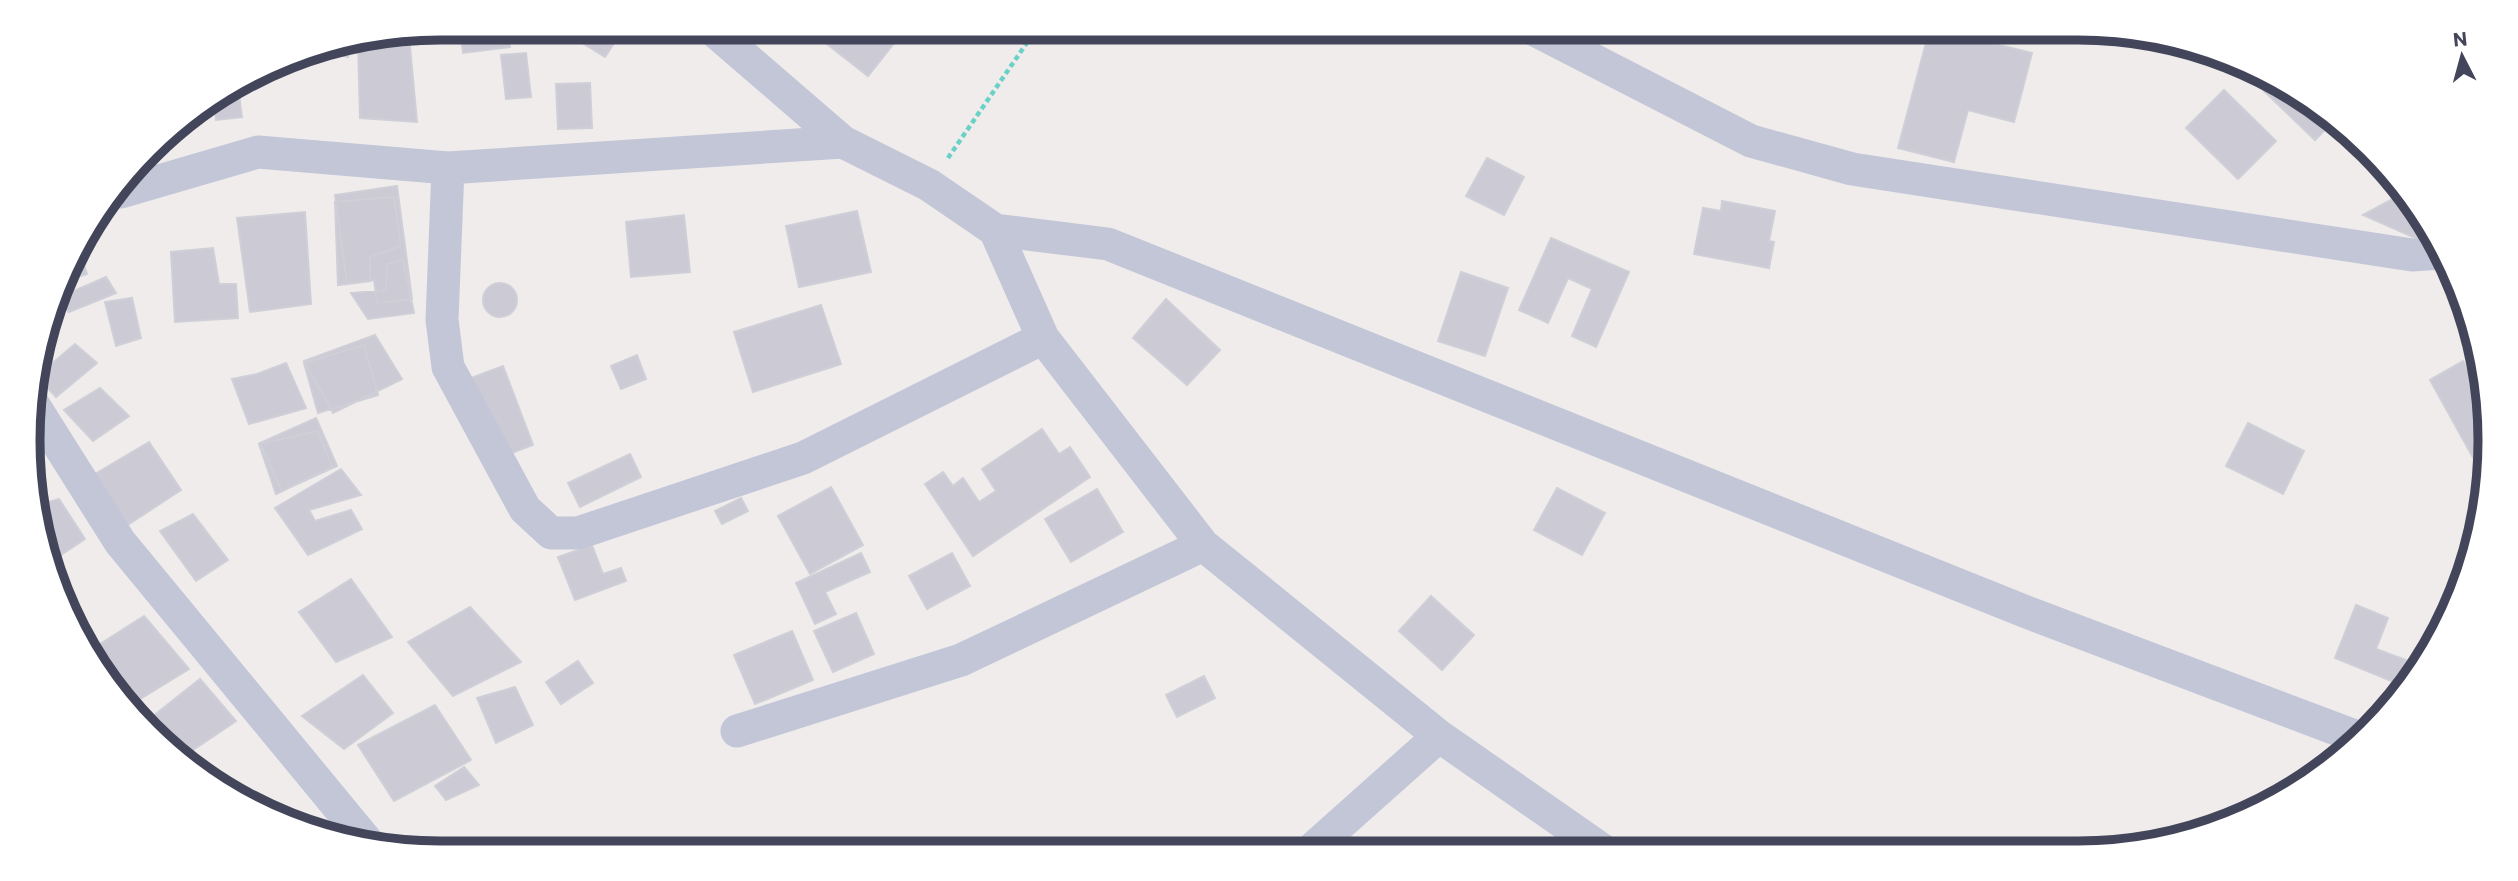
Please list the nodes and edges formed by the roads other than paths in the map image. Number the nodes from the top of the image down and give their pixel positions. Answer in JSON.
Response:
{"nodes":[{"id":1,"x":725,"y":40,"type":"edge"},
{"id":2,"x":1554,"y":40,"type":"edge"},
{"id":3,"x":843,"y":142,"type":"junction"},
{"id":4,"x":448,"y":168,"type":"junction"},
{"id":5,"x":129,"y":190,"type":"edge"},
{"id":6,"x":995,"y":230,"type":"junction"},
{"id":7,"x":2431,"y":254,"type":"edge"},
{"id":8,"x":1043,"y":338,"type":"junction"},
{"id":9,"x":41,"y":417,"type":"edge"},
{"id":10,"x":1203,"y":545,"type":"junction"},
{"id":11,"x":737,"y":731,"type":"dead end"},
{"id":12,"x":2349,"y":734,"type":"edge"},
{"id":13,"x":1440,"y":736,"type":"junction"},
{"id":14,"x":359,"y":832,"type":"edge"},
{"id":15,"x":1321,"y":841,"type":"edge"},
{"id":16,"x":1591,"y":841,"type":"edge"}],
"edges":[{"from":1,"to":3,"type":"street"},
{"from":2,"to":7,"type":"street"},
{"from":3,"to":4,"type":"street"},
{"from":3,"to":6,"type":"street"},
{"from":4,"to":5,"type":"street"},
{"from":4,"to":8,"type":"street"},
{"from":6,"to":8,"type":"street"},
{"from":6,"to":12,"type":"street"},
{"from":8,"to":10,"type":"street"},
{"from":9,"to":14,"type":"street"},
{"from":10,"to":11,"type":"street"},
{"from":10,"to":13,"type":"street"},
{"from":13,"to":15,"type":"street"},
{"from":13,"to":16,"type":"street"}]}
